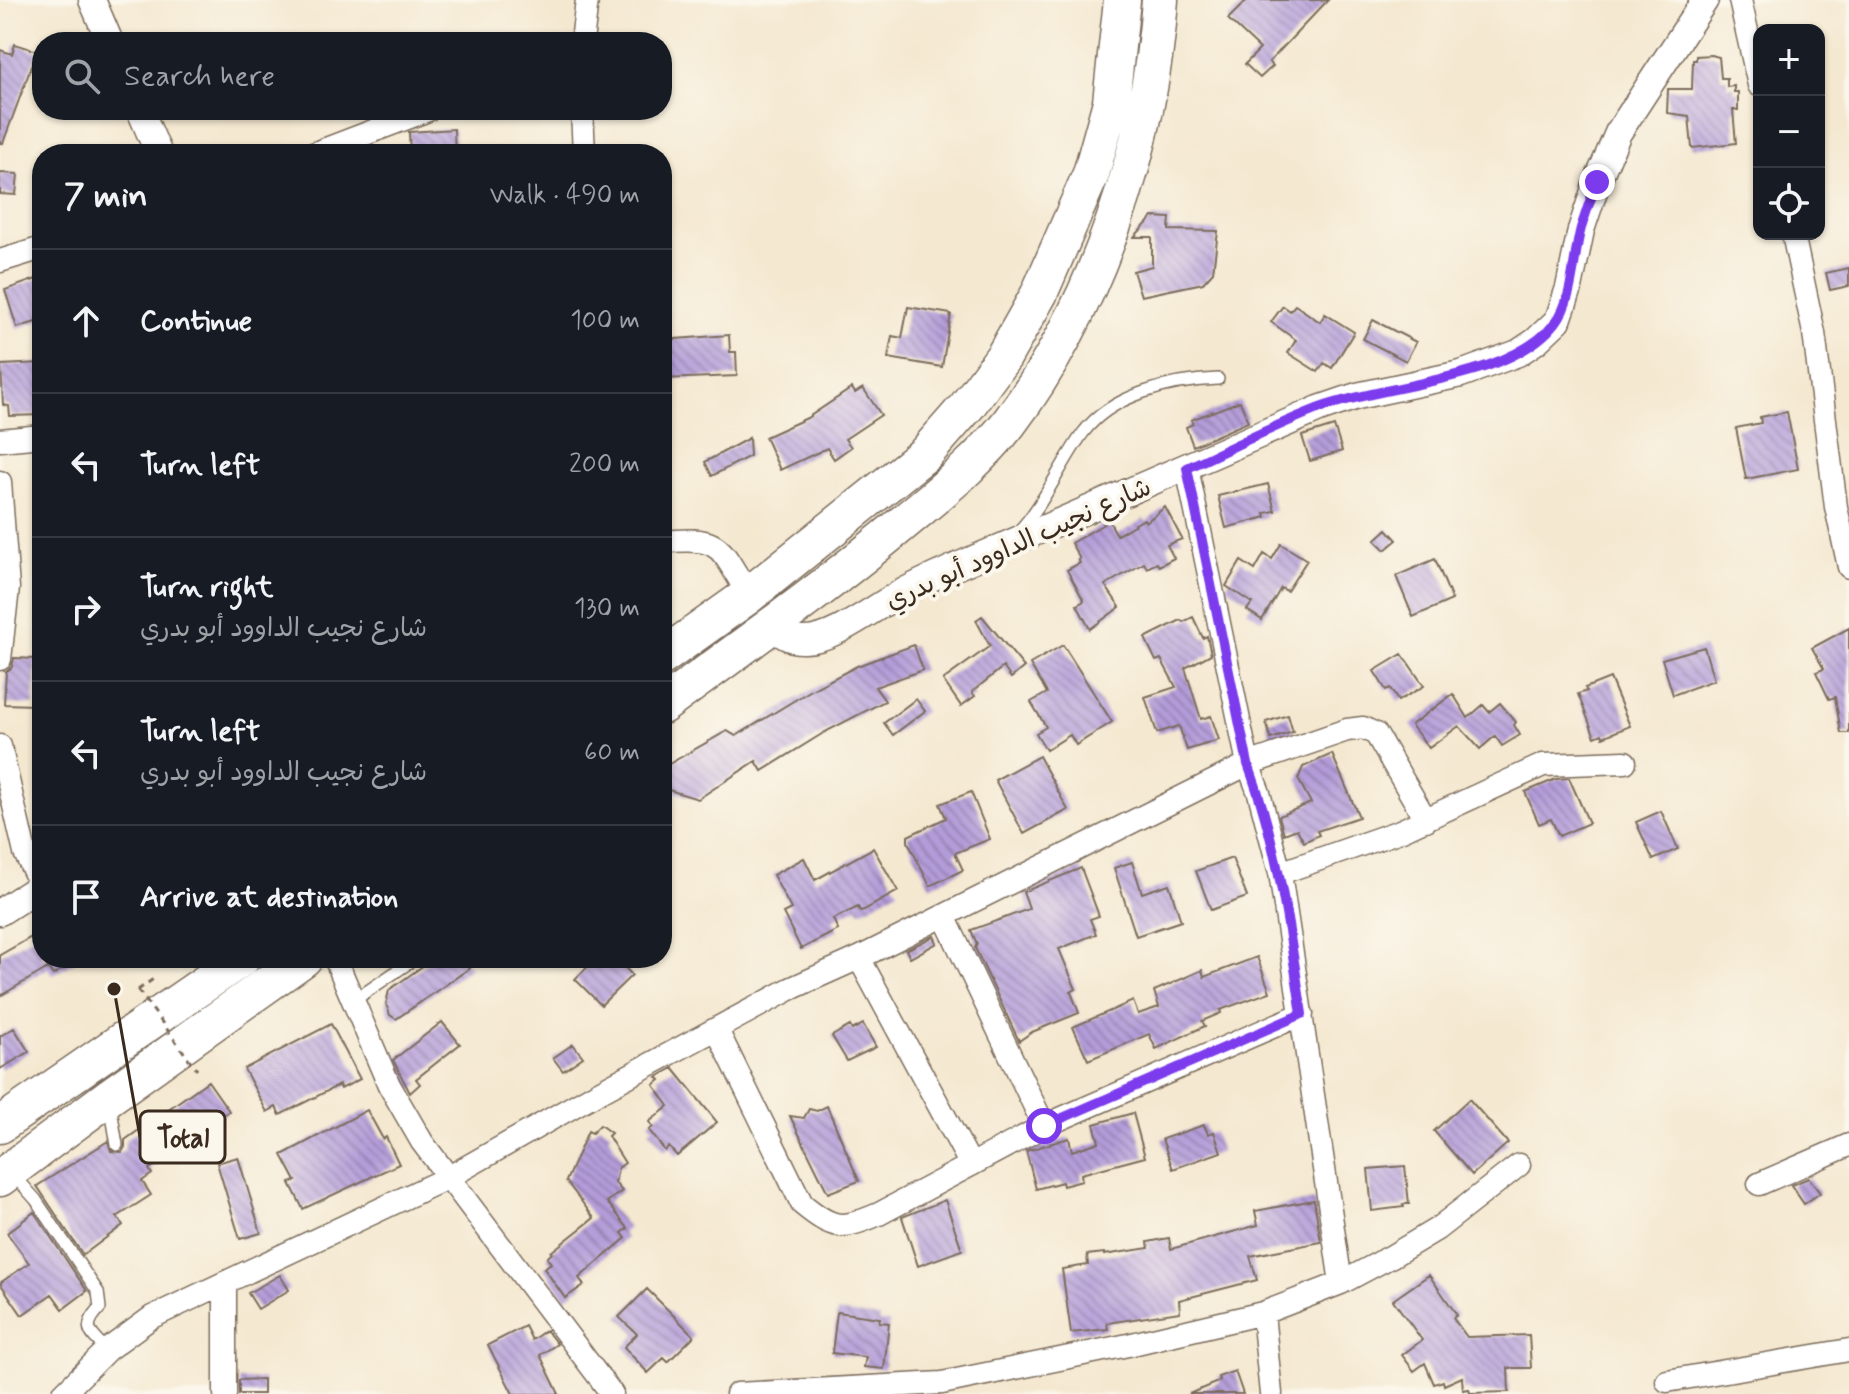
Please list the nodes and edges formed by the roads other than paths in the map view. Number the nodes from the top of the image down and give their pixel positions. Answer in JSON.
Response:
{"nodes":[{"id":1,"x":92,"y":0,"type":"edge"},
{"id":2,"x":587,"y":0,"type":"edge"},
{"id":3,"x":1122,"y":0,"type":"edge"},
{"id":4,"x":1160,"y":0,"type":"edge"},
{"id":5,"x":1705,"y":0,"type":"edge"},
{"id":6,"x":1740,"y":0,"type":"edge"},
{"id":7,"x":106,"y":32,"type":"edge"},
{"id":8,"x":583,"y":32,"type":"edge"},
{"id":9,"x":1753,"y":58,"type":"edge"},
{"id":10,"x":144,"y":120,"type":"edge"},
{"id":11,"x":402,"y":120,"type":"edge"},
{"id":12,"x":582,"y":120,"type":"edge"},
{"id":13,"x":155,"y":144,"type":"edge"},
{"id":14,"x":339,"y":144,"type":"edge"},
{"id":15,"x":584,"y":144,"type":"edge"},
{"id":16,"x":1794,"y":240,"type":"edge"},
{"id":17,"x":32,"y":251,"type":"edge"},
{"id":18,"x":0,"y":261,"type":"edge"},
{"id":19,"x":1218,"y":379,"type":"dead end"},
{"id":20,"x":32,"y":437,"type":"edge"},
{"id":21,"x":0,"y":440,"type":"edge"},
{"id":22,"x":1187,"y":468,"type":"junction"},
{"id":23,"x":0,"y":482,"type":"edge"},
{"id":24,"x":672,"y":541,"type":"edge"},
{"id":25,"x":1004,"y":547,"type":"junction"},
{"id":26,"x":1849,"y":567,"type":"edge"},
{"id":27,"x":749,"y":595,"type":"junction"},
{"id":28,"x":772,"y":625,"type":"junction"},
{"id":29,"x":672,"y":650,"type":"edge"},
{"id":30,"x":0,"y":659,"type":"edge"},
{"id":31,"x":672,"y":699,"type":"edge"},
{"id":32,"x":0,"y":746,"type":"edge"},
{"id":33,"x":1625,"y":762,"type":"dead end"},
{"id":34,"x":1248,"y":764,"type":"junction"},
{"id":35,"x":1426,"y":820,"type":"junction"},
{"id":36,"x":32,"y":866,"type":"edge"},
{"id":37,"x":1280,"y":873,"type":"junction"},
{"id":38,"x":32,"y":891,"type":"edge"},
{"id":39,"x":0,"y":912,"type":"edge"},
{"id":40,"x":944,"y":916,"type":"junction"},
{"id":41,"x":859,"y":958,"type":"junction"},
{"id":42,"x":228,"y":968,"type":"edge"},
{"id":43,"x":290,"y":968,"type":"edge"},
{"id":44,"x":339,"y":968,"type":"edge"},
{"id":45,"x":401,"y":968,"type":"edge"},
{"id":46,"x":212,"y":979,"type":"junction"},
{"id":47,"x":353,"y":1001,"type":"junction"},
{"id":48,"x":231,"y":1010,"type":"junction"},
{"id":49,"x":1302,"y":1014,"type":"junction"},
{"id":50,"x":717,"y":1030,"type":"junction"},
{"id":51,"x":109,"y":1097,"type":"junction"},
{"id":52,"x":0,"y":1125,"type":"edge"},
{"id":53,"x":1044,"y":1126,"type":"junction"},
{"id":54,"x":117,"y":1145,"type":"dead end"},
{"id":55,"x":1849,"y":1145,"type":"edge"},
{"id":56,"x":971,"y":1165,"type":"junction"},
{"id":57,"x":1519,"y":1165,"type":"dead end"},
{"id":58,"x":6,"y":1175,"type":"edge"},
{"id":59,"x":449,"y":1177,"type":"junction"},
{"id":60,"x":1759,"y":1184,"type":"dead end"},
{"id":61,"x":1341,"y":1283,"type":"junction"},
{"id":62,"x":225,"y":1284,"type":"junction"},
{"id":63,"x":1263,"y":1313,"type":"junction"},
{"id":64,"x":107,"y":1350,"type":"junction"},
{"id":65,"x":1849,"y":1350,"type":"edge"},
{"id":66,"x":1667,"y":1381,"type":"dead end"},
{"id":67,"x":945,"y":1389,"type":"edge"},
{"id":68,"x":63,"y":1394,"type":"edge"},
{"id":69,"x":225,"y":1394,"type":"edge"},
{"id":70,"x":612,"y":1394,"type":"edge"},
{"id":71,"x":737,"y":1394,"type":"edge"},
{"id":72,"x":1271,"y":1394,"type":"edge"}],
"edges":[{"from":1,"to":7,"type":"street"},
{"from":2,"to":8,"type":"street"},
{"from":3,"to":27,"type":"highway"},
{"from":4,"to":28,"type":"highway"},
{"from":5,"to":22,"type":"street","name":"شارع نجيب الداوود أبو بدري"},
{"from":6,"to":9,"type":"street"},
{"from":10,"to":13,"type":"street"},
{"from":11,"to":14,"type":"street"},
{"from":12,"to":15,"type":"street"},
{"from":16,"to":26,"type":"street"},
{"from":17,"to":18,"type":"street"},
{"from":19,"to":25,"type":"lane"},
{"from":20,"to":21,"type":"street"},
{"from":22,"to":25,"type":"street","name":"شارع نجيب الداوود أبو بدري"},
{"from":22,"to":34,"type":"street"},
{"from":23,"to":30,"type":"street"},
{"from":24,"to":27,"type":"street"},
{"from":25,"to":28,"type":"street","name":"شارع نجيب الداوود أبو بدري"},
{"from":27,"to":29,"type":"highway"},
{"from":28,"to":31,"type":"highway"},
{"from":32,"to":36,"type":"street"},
{"from":33,"to":35,"type":"street"},
{"from":34,"to":35,"type":"street"},
{"from":34,"to":37,"type":"street"},
{"from":34,"to":40,"type":"street"},
{"from":35,"to":37,"type":"street"},
{"from":37,"to":49,"type":"street"},
{"from":38,"to":39,"type":"street"},
{"from":40,"to":41,"type":"street"},
{"from":40,"to":53,"type":"street"},
{"from":41,"to":50,"type":"street"},
{"from":41,"to":56,"type":"street"},
{"from":42,"to":46,"type":"highway"},
{"from":43,"to":48,"type":"highway"},
{"from":44,"to":47,"type":"street"},
{"from":45,"to":47,"type":"lane"},
{"from":46,"to":48,"type":"highway"},
{"from":46,"to":52,"type":"highway"},
{"from":47,"to":59,"type":"street"},
{"from":48,"to":51,"type":"highway"},
{"from":49,"to":53,"type":"street"},
{"from":49,"to":61,"type":"street"},
{"from":50,"to":56,"type":"street"},
{"from":50,"to":59,"type":"street"},
{"from":51,"to":54,"type":"lane"},
{"from":51,"to":58,"type":"highway"},
{"from":53,"to":56,"type":"street"},
{"from":55,"to":60,"type":"street"},
{"from":57,"to":61,"type":"street"},
{"from":58,"to":64,"type":"lane"},
{"from":59,"to":62,"type":"street"},
{"from":59,"to":70,"type":"street"},
{"from":61,"to":63,"type":"street"},
{"from":62,"to":64,"type":"street"},
{"from":62,"to":69,"type":"street"},
{"from":63,"to":67,"type":"street"},
{"from":63,"to":72,"type":"street"},
{"from":64,"to":68,"type":"street"},
{"from":65,"to":66,"type":"street"},
{"from":67,"to":71,"type":"street"}]}
